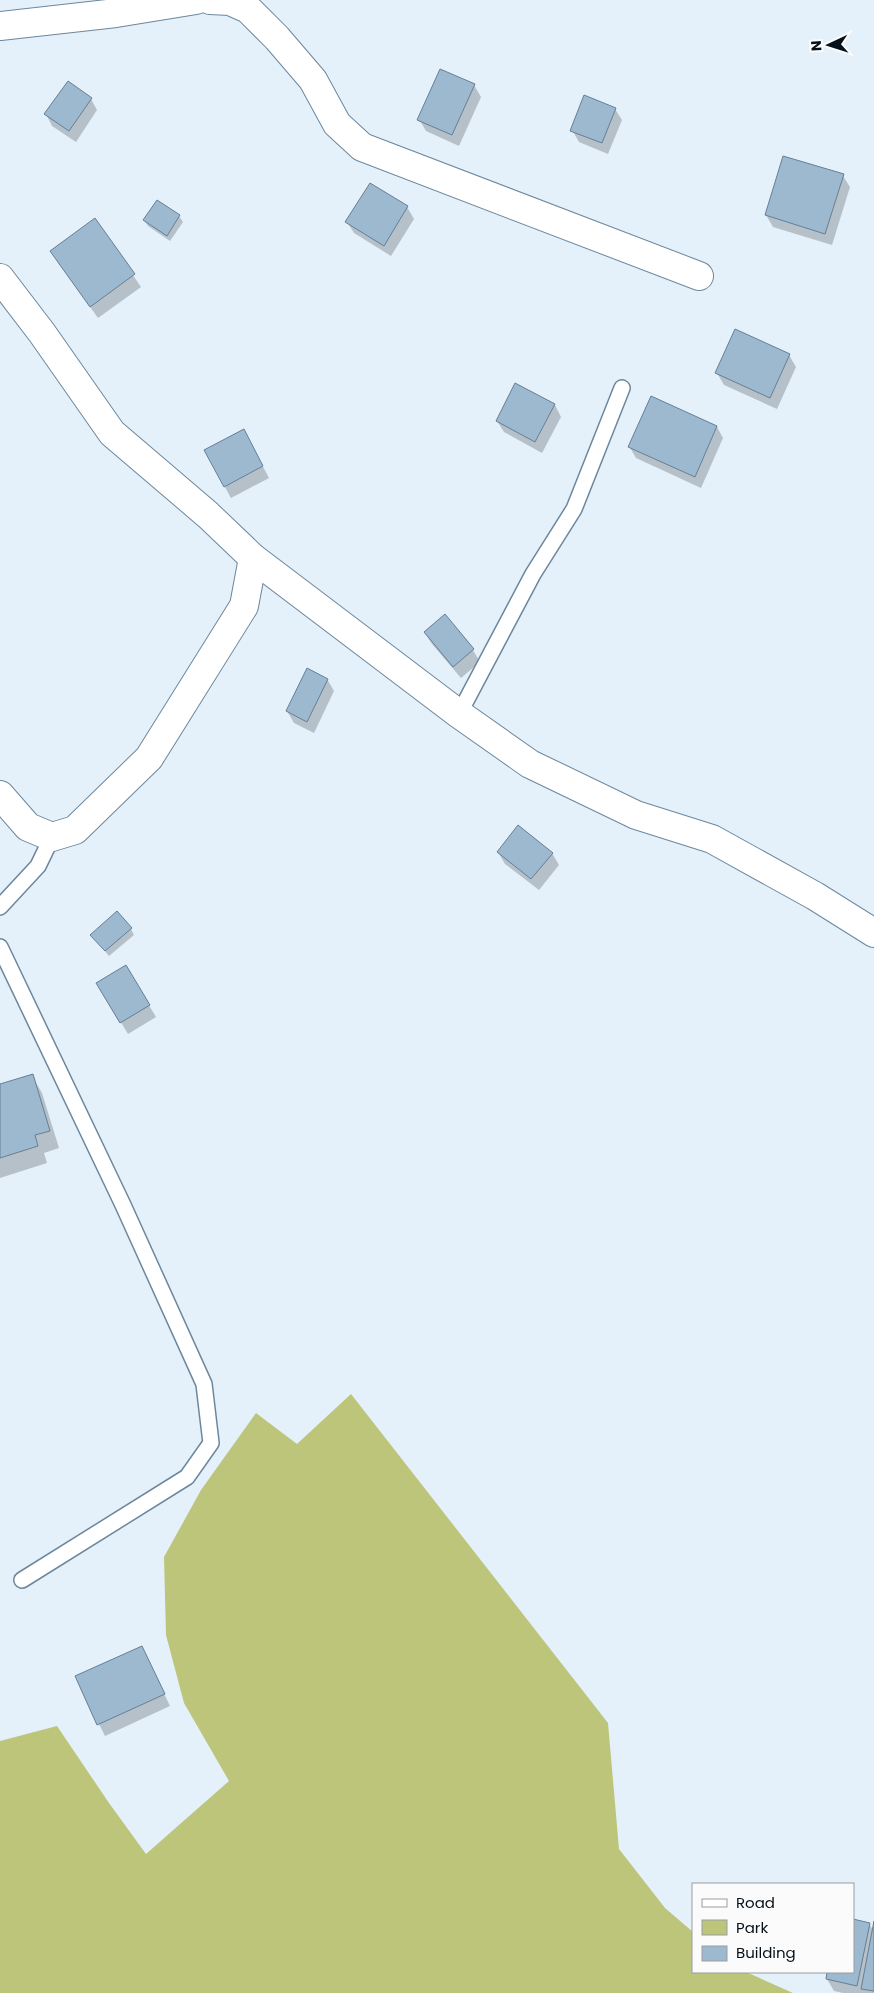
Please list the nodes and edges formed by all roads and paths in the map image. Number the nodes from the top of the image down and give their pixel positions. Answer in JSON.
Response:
{"nodes":[{"id":1,"x":196,"y":0,"type":"edge"},
{"id":2,"x":210,"y":0,"type":"edge"},
{"id":3,"x":0,"y":26,"type":"edge"},
{"id":4,"x":699,"y":276,"type":"dead end"},
{"id":5,"x":0,"y":278,"type":"edge"},
{"id":6,"x":622,"y":388,"type":"dead end"},
{"id":7,"x":253,"y":558,"type":"junction"},
{"id":8,"x":459,"y":714,"type":"junction"},
{"id":9,"x":0,"y":795,"type":"edge"},
{"id":10,"x":52,"y":837,"type":"junction"},
{"id":11,"x":0,"y":907,"type":"edge"},
{"id":12,"x":874,"y":933,"type":"edge"},
{"id":13,"x":0,"y":947,"type":"edge"},
{"id":14,"x":22,"y":1580,"type":"dead end"}],
"edges":[{"from":1,"to":3,"type":"street"},
{"from":2,"to":4,"type":"street"},
{"from":5,"to":7,"type":"street"},
{"from":6,"to":8,"type":"lane"},
{"from":7,"to":8,"type":"street"},
{"from":7,"to":10,"type":"street"},
{"from":8,"to":12,"type":"street"},
{"from":9,"to":10,"type":"street"},
{"from":10,"to":11,"type":"lane"},
{"from":13,"to":14,"type":"lane"}]}
